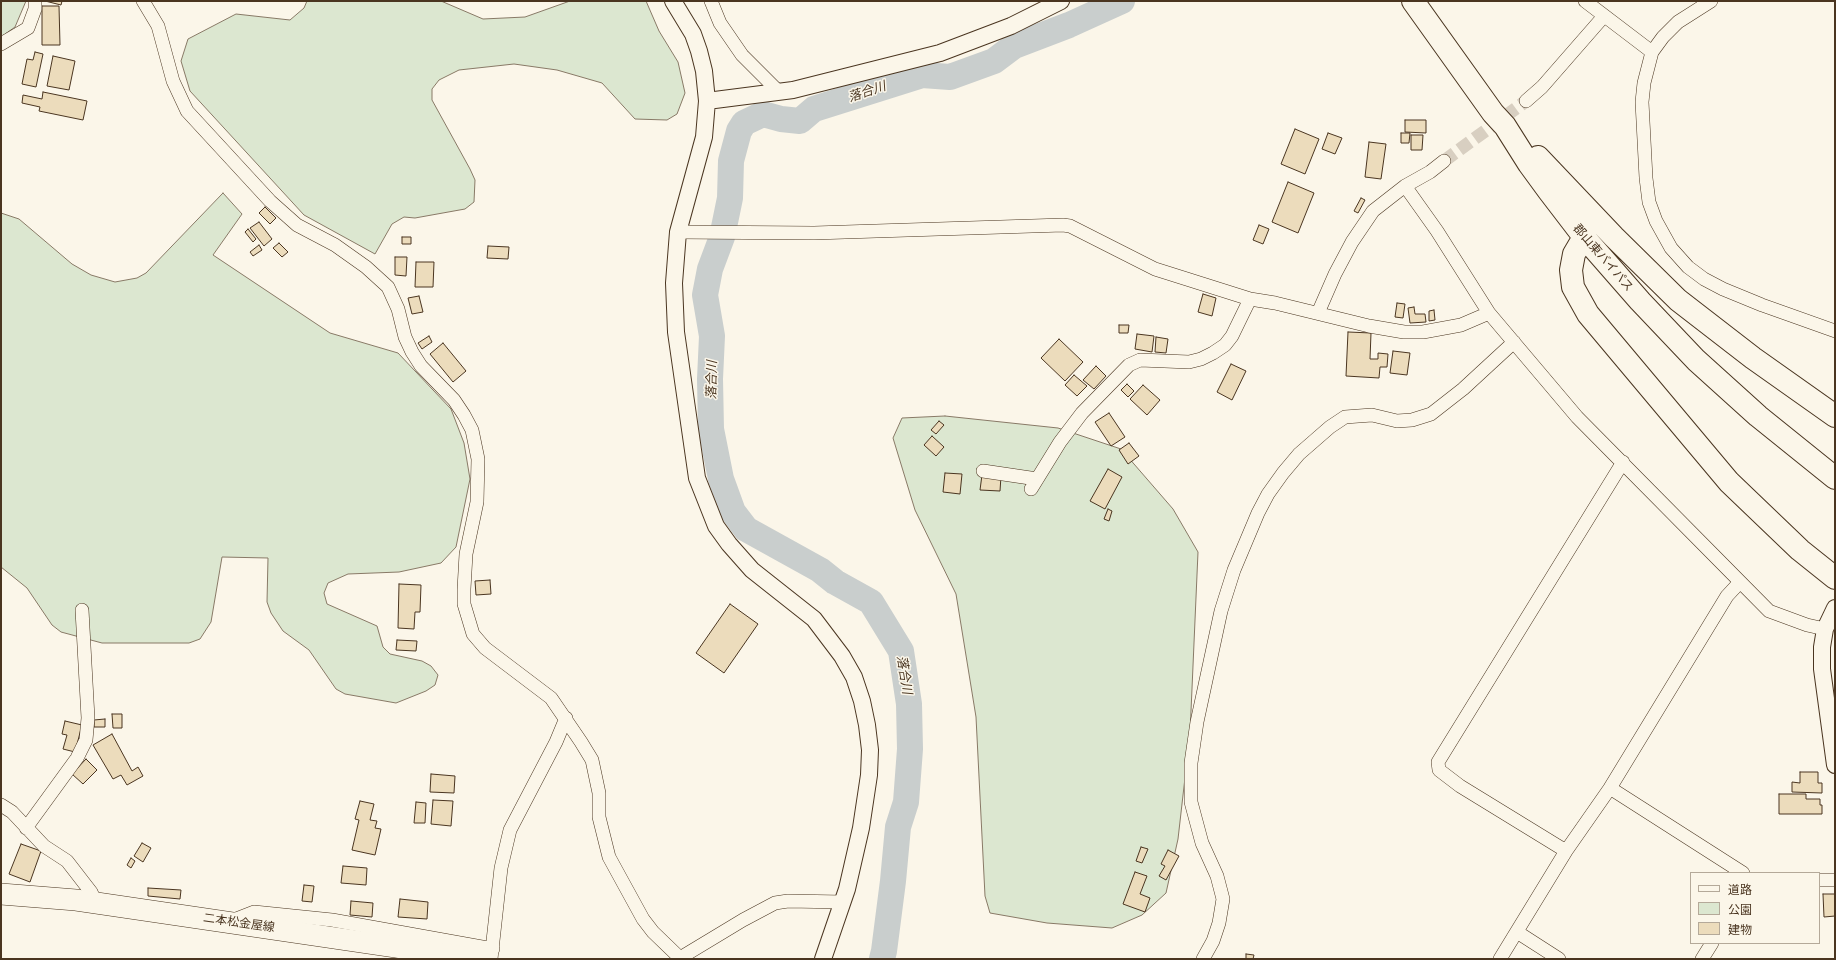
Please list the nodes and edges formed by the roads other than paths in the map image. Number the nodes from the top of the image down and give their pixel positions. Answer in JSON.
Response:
{"nodes":[{"id":1,"x":35,"y":1,"type":"edge"},
{"id":2,"x":143,"y":1,"type":"edge"},
{"id":3,"x":711,"y":1,"type":"edge"},
{"id":4,"x":1061,"y":1,"type":"edge"},
{"id":5,"x":1412,"y":1,"type":"edge"},
{"id":6,"x":1585,"y":1,"type":"edge"},
{"id":7,"x":1711,"y":1,"type":"edge"},
{"id":8,"x":678,"y":3,"type":"edge"},
{"id":9,"x":1604,"y":16,"type":"junction"},
{"id":10,"x":1,"y":44,"type":"edge"},
{"id":11,"x":1652,"y":52,"type":"junction"},
{"id":12,"x":779,"y":92,"type":"junction"},
{"id":13,"x":707,"y":101,"type":"junction"},
{"id":14,"x":1526,"y":101,"type":"tunnel mouth"},
{"id":15,"x":1499,"y":120,"type":"junction"},
{"id":16,"x":1444,"y":162,"type":"tunnel mouth"},
{"id":17,"x":1405,"y":186,"type":"junction"},
{"id":18,"x":678,"y":232,"type":"junction"},
{"id":19,"x":1584,"y":237,"type":"junction"},
{"id":20,"x":1250,"y":299,"type":"junction"},
{"id":21,"x":1318,"y":313,"type":"junction"},
{"id":22,"x":1489,"y":313,"type":"junction"},
{"id":23,"x":1835,"y":331,"type":"edge"},
{"id":24,"x":1514,"y":342,"type":"junction"},
{"id":25,"x":1835,"y":416,"type":"edge"},
{"id":26,"x":1622,"y":462,"type":"junction"},
{"id":27,"x":983,"y":471,"type":"dead end"},
{"id":28,"x":1835,"y":478,"type":"edge"},
{"id":29,"x":1835,"y":578,"type":"edge"},
{"id":30,"x":1740,"y":582,"type":"junction"},
{"id":31,"x":1835,"y":608,"type":"edge"},
{"id":32,"x":82,"y":610,"type":"dead end"},
{"id":33,"x":1825,"y":628,"type":"junction"},
{"id":34,"x":566,"y":718,"type":"junction"},
{"id":35,"x":1833,"y":739,"type":"edge"},
{"id":36,"x":1835,"y":765,"type":"edge"},
{"id":37,"x":1610,"y":788,"type":"junction"},
{"id":38,"x":1,"y":805,"type":"edge"},
{"id":39,"x":26,"y":828,"type":"junction"},
{"id":40,"x":1566,"y":851,"type":"junction"},
{"id":41,"x":1741,"y":872,"type":"edge"},
{"id":42,"x":1820,"y":880,"type":"edge"},
{"id":43,"x":1835,"y":880,"type":"edge"},
{"id":44,"x":1,"y":894,"type":"edge"},
{"id":45,"x":843,"y":902,"type":"junction"},
{"id":46,"x":96,"y":903,"type":"junction"},
{"id":47,"x":1517,"y":932,"type":"junction"},
{"id":48,"x":1711,"y":944,"type":"edge"},
{"id":49,"x":487,"y":956,"type":"edge"},
{"id":50,"x":680,"y":959,"type":"edge"},
{"id":51,"x":823,"y":959,"type":"edge"},
{"id":52,"x":1204,"y":959,"type":"edge"},
{"id":53,"x":1500,"y":959,"type":"edge"},
{"id":54,"x":1559,"y":959,"type":"edge"},
{"id":55,"x":1702,"y":959,"type":"edge"}],
"edges":[{"from":1,"to":10,"type":"street"},
{"from":2,"to":34,"type":"street"},
{"from":3,"to":12,"type":"street"},
{"from":4,"to":12,"type":"street"},
{"from":5,"to":15,"type":"highway","name":"郡山東バイパス"},
{"from":6,"to":9,"type":"street"},
{"from":7,"to":11,"type":"street"},
{"from":8,"to":13,"type":"street"},
{"from":9,"to":11,"type":"street"},
{"from":9,"to":14,"type":"street"},
{"from":11,"to":23,"type":"street"},
{"from":12,"to":13,"type":"street"},
{"from":13,"to":18,"type":"street"},
{"from":15,"to":19,"type":"highway","name":"郡山東バイパス"},
{"from":15,"to":25,"type":"highway"},
{"from":16,"to":17,"type":"street"},
{"from":17,"to":21,"type":"street"},
{"from":17,"to":22,"type":"street"},
{"from":18,"to":20,"type":"street"},
{"from":18,"to":45,"type":"street"},
{"from":19,"to":28,"type":"highway","name":"郡山東バイパス"},
{"from":19,"to":29,"type":"highway"},
{"from":20,"to":21,"type":"street"},
{"from":20,"to":27,"type":"street"},
{"from":21,"to":22,"type":"street"},
{"from":22,"to":24,"type":"street"},
{"from":24,"to":26,"type":"street"},
{"from":24,"to":52,"type":"street"},
{"from":26,"to":30,"type":"street"},
{"from":26,"to":40,"type":"street"},
{"from":30,"to":33,"type":"street"},
{"from":30,"to":37,"type":"street"},
{"from":31,"to":33,"type":"street"},
{"from":32,"to":39,"type":"street"},
{"from":33,"to":35,"type":"street"},
{"from":34,"to":49,"type":"street"},
{"from":34,"to":50,"type":"street"},
{"from":35,"to":36,"type":"street"},
{"from":37,"to":40,"type":"street"},
{"from":37,"to":41,"type":"street"},
{"from":38,"to":39,"type":"street"},
{"from":39,"to":46,"type":"street"},
{"from":40,"to":47,"type":"street"},
{"from":42,"to":43,"type":"street"},
{"from":44,"to":46,"type":"main road","name":"二本松金屋線"},
{"from":45,"to":50,"type":"street"},
{"from":45,"to":51,"type":"street"},
{"from":46,"to":49,"type":"main road","name":"二本松金屋線"},
{"from":47,"to":53,"type":"street"},
{"from":47,"to":54,"type":"street"},
{"from":48,"to":55,"type":"street"}]}
